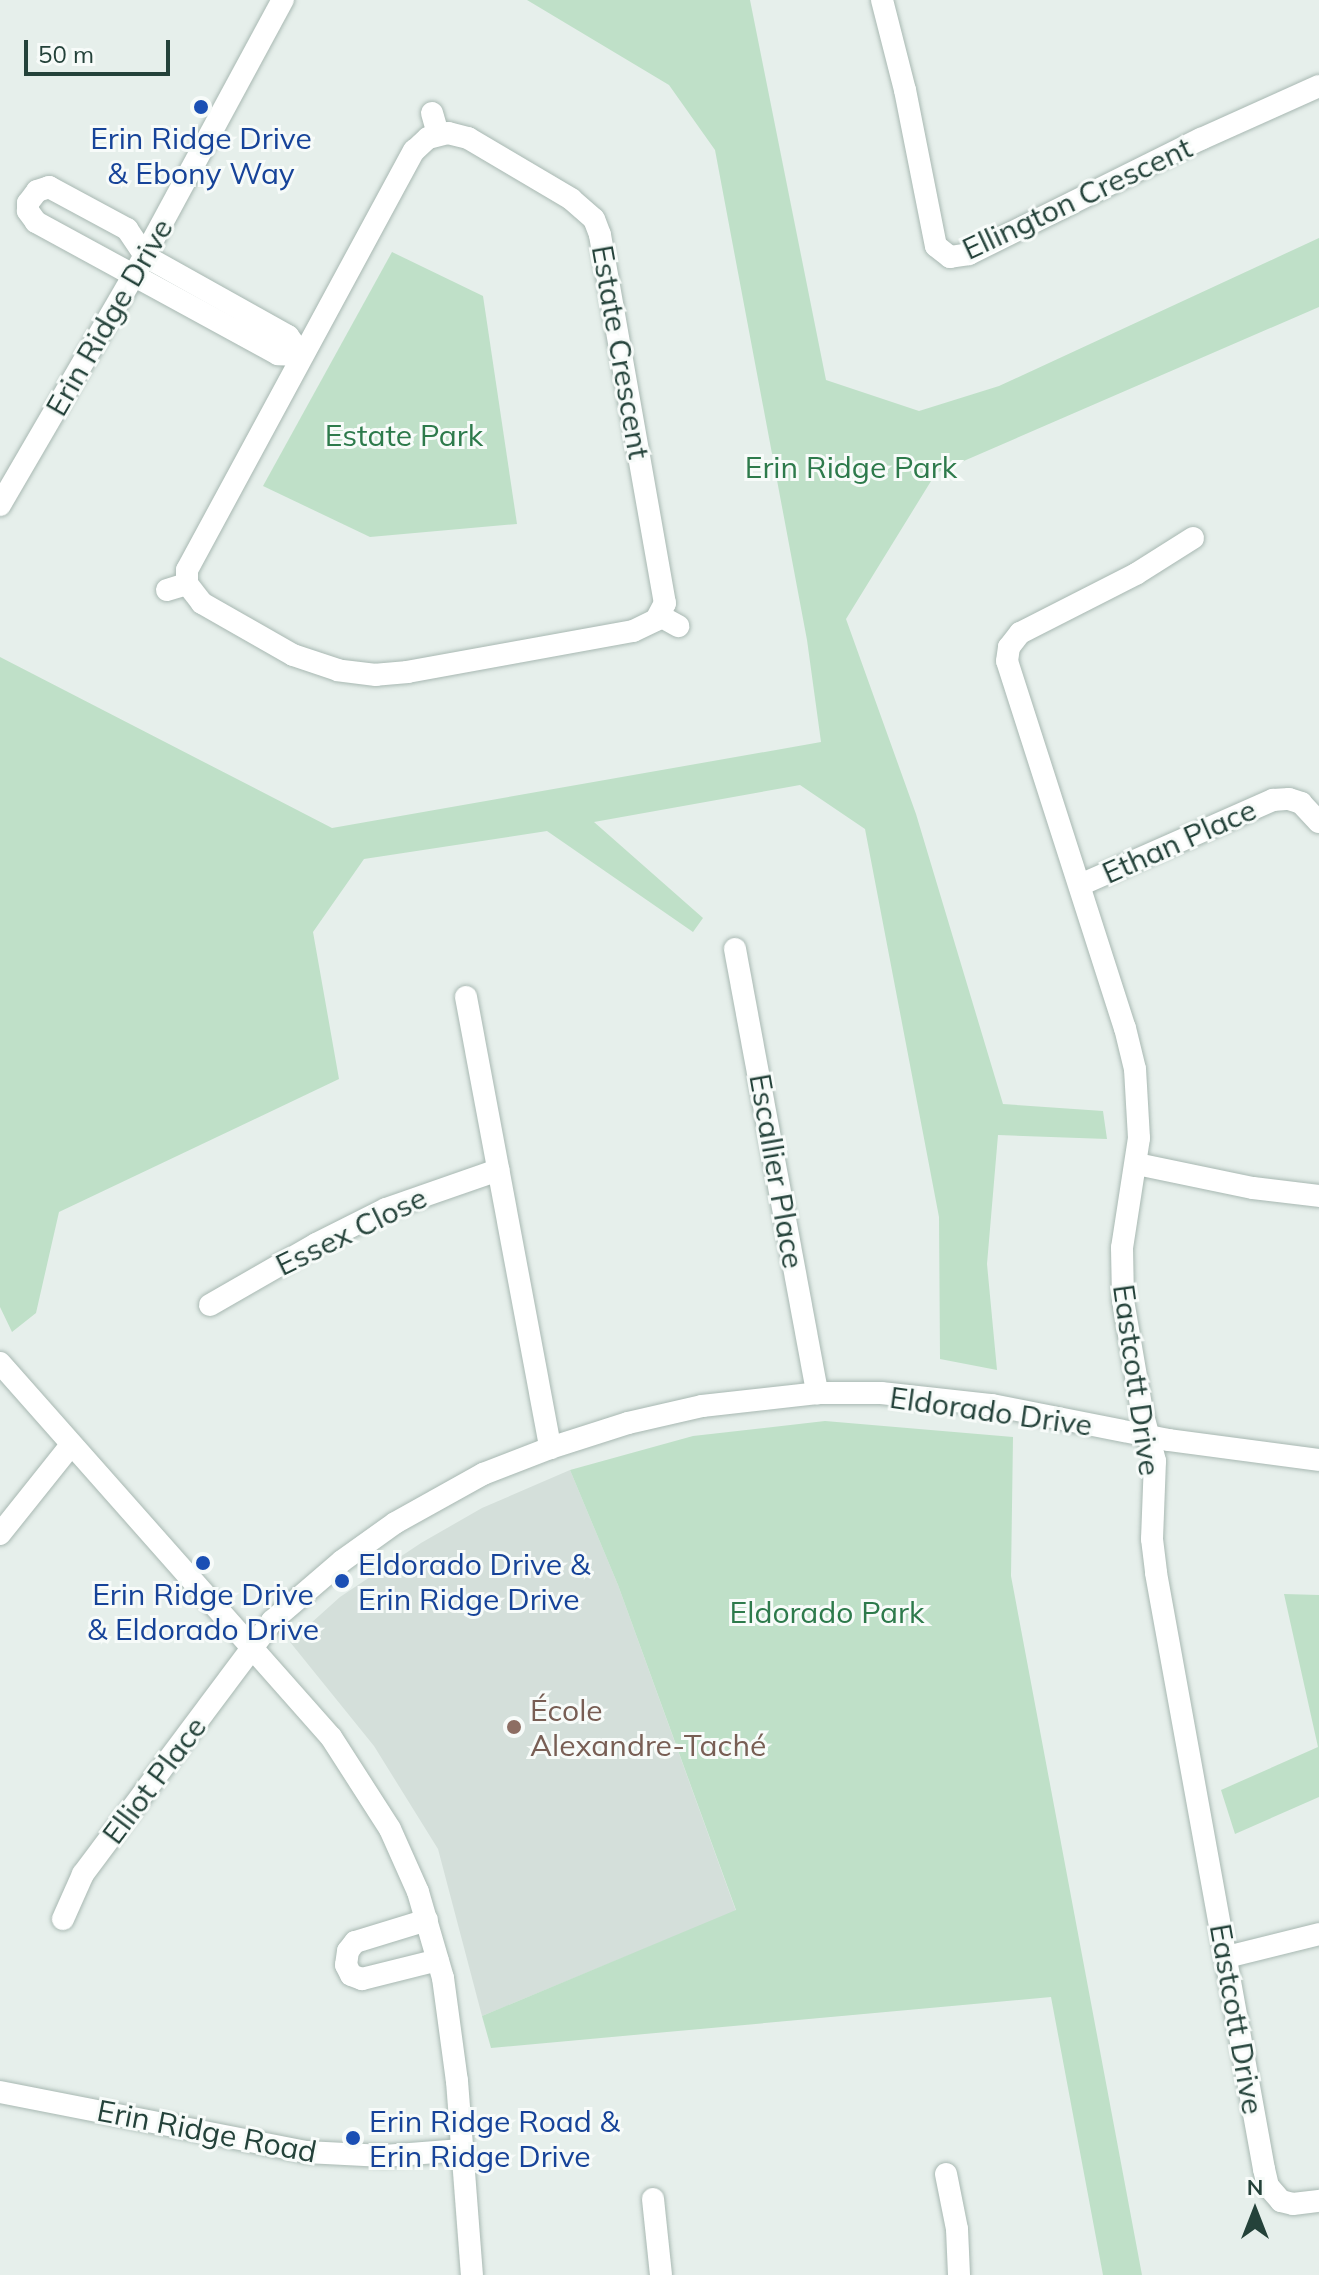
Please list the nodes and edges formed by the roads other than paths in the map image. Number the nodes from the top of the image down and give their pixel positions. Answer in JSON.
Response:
{"nodes":[{"id":1,"x":882,"y":0,"type":"edge"},
{"id":2,"x":275,"y":3,"type":"edge"},
{"id":3,"x":1319,"y":86,"type":"edge"},
{"id":4,"x":140,"y":265,"type":"junction"},
{"id":5,"x":302,"y":355,"type":"junction"},
{"id":6,"x":0,"y":505,"type":"edge"},
{"id":7,"x":1193,"y":538,"type":"dead end"},
{"id":8,"x":1319,"y":822,"type":"edge"},
{"id":9,"x":1080,"y":885,"type":"junction"},
{"id":10,"x":735,"y":949,"type":"dead end"},
{"id":11,"x":466,"y":997,"type":"dead end"},
{"id":12,"x":1137,"y":1164,"type":"junction"},
{"id":13,"x":498,"y":1170,"type":"junction"},
{"id":14,"x":1319,"y":1196,"type":"edge"},
{"id":15,"x":210,"y":1305,"type":"dead end"},
{"id":16,"x":0,"y":1363,"type":"edge"},
{"id":17,"x":817,"y":1393,"type":"junction"},
{"id":18,"x":1149,"y":1437,"type":"junction"},
{"id":19,"x":71,"y":1445,"type":"junction"},
{"id":20,"x":550,"y":1448,"type":"junction"},
{"id":21,"x":1319,"y":1460,"type":"edge"},
{"id":22,"x":0,"y":1534,"type":"edge"},
{"id":23,"x":251,"y":1645,"type":"junction"},
{"id":24,"x":63,"y":1919,"type":"dead end"},
{"id":25,"x":427,"y":1920,"type":"junction"},
{"id":26,"x":1319,"y":1934,"type":"edge"},
{"id":27,"x":1227,"y":1957,"type":"junction"},
{"id":28,"x":438,"y":1960,"type":"junction"},
{"id":29,"x":0,"y":2092,"type":"edge"},
{"id":30,"x":462,"y":2150,"type":"junction"},
{"id":31,"x":946,"y":2174,"type":"dead end"},
{"id":32,"x":653,"y":2199,"type":"dead end"},
{"id":33,"x":1319,"y":2201,"type":"edge"},
{"id":34,"x":472,"y":2275,"type":"edge"},
{"id":35,"x":661,"y":2275,"type":"edge"},
{"id":36,"x":959,"y":2275,"type":"edge"}],
"edges":[{"from":1,"to":3,"type":"street","name":"Ellington Crescent"},
{"from":2,"to":4,"type":"street","name":"Erin Ridge Drive"},
{"from":4,"to":4,"type":"street"},
{"from":4,"to":5,"type":"street"},
{"from":4,"to":6,"type":"street","name":"Erin Ridge Drive"},
{"from":5,"to":5,"type":"street","name":"Estate Crescent"},
{"from":7,"to":9,"type":"street","name":"Eastcott Drive"},
{"from":8,"to":9,"type":"street","name":"Ethan Place"},
{"from":9,"to":12,"type":"street","name":"Eastcott Drive"},
{"from":10,"to":17,"type":"street","name":"Escallier Place"},
{"from":11,"to":13,"type":"street"},
{"from":12,"to":14,"type":"street"},
{"from":12,"to":18,"type":"street","name":"Eastcott Drive"},
{"from":13,"to":15,"type":"street","name":"Essex Close"},
{"from":13,"to":20,"type":"street"},
{"from":16,"to":19,"type":"street"},
{"from":17,"to":18,"type":"street","name":"Eldorado Drive"},
{"from":17,"to":20,"type":"street","name":"Eldorado Drive"},
{"from":18,"to":21,"type":"street","name":"Eldorado Drive"},
{"from":18,"to":27,"type":"street","name":"Eastcott Drive"},
{"from":19,"to":22,"type":"street"},
{"from":19,"to":23,"type":"street"},
{"from":20,"to":23,"type":"street","name":"Eldorado Drive"},
{"from":23,"to":24,"type":"street","name":"Elliot Place"},
{"from":23,"to":25,"type":"street"},
{"from":25,"to":28,"type":"street"},
{"from":25,"to":28,"type":"street"},
{"from":26,"to":27,"type":"street"},
{"from":27,"to":33,"type":"street","name":"Eastcott Drive"},
{"from":28,"to":30,"type":"street"},
{"from":29,"to":30,"type":"street","name":"Erin Ridge Road"},
{"from":30,"to":34,"type":"street"},
{"from":31,"to":36,"type":"street"},
{"from":32,"to":35,"type":"street"}]}
